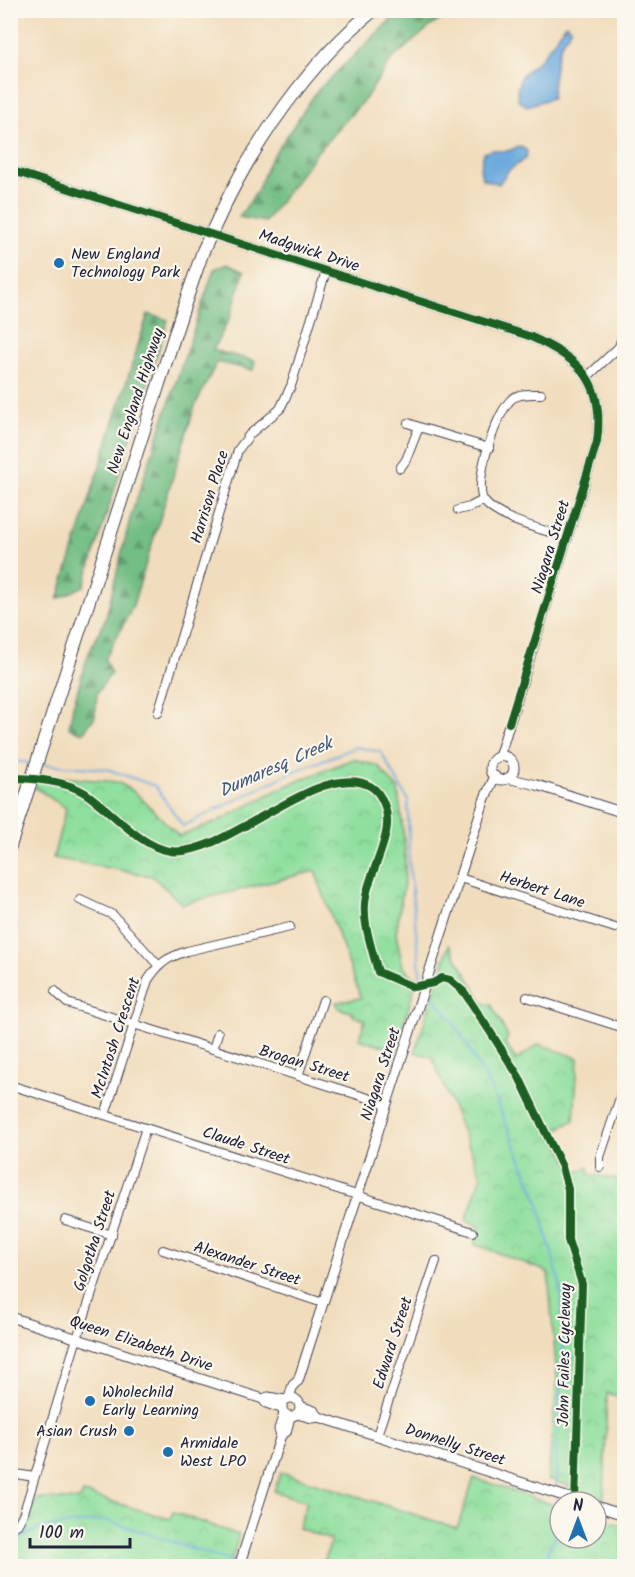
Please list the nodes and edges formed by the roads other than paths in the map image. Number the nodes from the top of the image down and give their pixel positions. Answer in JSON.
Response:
{"nodes":[{"id":1,"x":374,"y":10,"type":"edge"},
{"id":2,"x":10,"y":170,"type":"edge"},
{"id":3,"x":326,"y":271,"type":"junction"},
{"id":4,"x":624,"y":331,"type":"edge"},
{"id":5,"x":587,"y":377,"type":"junction"},
{"id":6,"x":540,"y":394,"type":"dead end"},
{"id":7,"x":408,"y":423,"type":"dead end"},
{"id":8,"x":419,"y":427,"type":"junction"},
{"id":9,"x":489,"y":448,"type":"junction"},
{"id":10,"x":400,"y":468,"type":"dead end"},
{"id":11,"x":483,"y":500,"type":"junction"},
{"id":12,"x":458,"y":510,"type":"dead end"},
{"id":13,"x":568,"y":538,"type":"junction"},
{"id":14,"x":158,"y":713,"type":"dead end"},
{"id":15,"x":509,"y":723,"type":"junction"},
{"id":16,"x":499,"y":757,"type":"junction"},
{"id":17,"x":512,"y":763,"type":"junction"},
{"id":18,"x":495,"y":776,"type":"junction"},
{"id":19,"x":507,"y":778,"type":"junction"},
{"id":20,"x":537,"y":785,"type":"junction"},
{"id":21,"x":624,"y":813,"type":"edge"},
{"id":22,"x":10,"y":846,"type":"edge"},
{"id":23,"x":460,"y":878,"type":"junction"},
{"id":24,"x":80,"y":900,"type":"dead end"},
{"id":25,"x":290,"y":927,"type":"dead end"},
{"id":26,"x":615,"y":928,"type":"dead end"},
{"id":27,"x":158,"y":964,"type":"junction"},
{"id":28,"x":55,"y":991,"type":"dead end"},
{"id":29,"x":527,"y":997,"type":"dead end"},
{"id":30,"x":323,"y":1000,"type":"dead end"},
{"id":31,"x":133,"y":1023,"type":"junction"},
{"id":32,"x":624,"y":1028,"type":"edge"},
{"id":33,"x":218,"y":1033,"type":"dead end"},
{"id":34,"x":213,"y":1049,"type":"junction"},
{"id":35,"x":298,"y":1076,"type":"junction"},
{"id":36,"x":10,"y":1084,"type":"edge"},
{"id":37,"x":624,"y":1086,"type":"edge"},
{"id":38,"x":387,"y":1104,"type":"junction"},
{"id":39,"x":105,"y":1115,"type":"junction"},
{"id":40,"x":146,"y":1128,"type":"junction"},
{"id":41,"x":600,"y":1167,"type":"dead end"},
{"id":42,"x":358,"y":1195,"type":"junction"},
{"id":43,"x":65,"y":1220,"type":"dead end"},
{"id":44,"x":473,"y":1233,"type":"dead end"},
{"id":45,"x":112,"y":1235,"type":"junction"},
{"id":46,"x":163,"y":1250,"type":"dead end"},
{"id":47,"x":436,"y":1261,"type":"dead end"},
{"id":48,"x":323,"y":1303,"type":"junction"},
{"id":49,"x":10,"y":1317,"type":"edge"},
{"id":50,"x":77,"y":1339,"type":"junction"},
{"id":51,"x":290,"y":1407,"type":"junction"},
{"id":52,"x":377,"y":1435,"type":"junction"},
{"id":53,"x":10,"y":1473,"type":"edge"},
{"id":54,"x":34,"y":1477,"type":"junction"},
{"id":55,"x":548,"y":1491,"type":"edge"},
{"id":56,"x":608,"y":1510,"type":"edge"},
{"id":57,"x":624,"y":1515,"type":"edge"},
{"id":58,"x":10,"y":1529,"type":"edge"},
{"id":59,"x":239,"y":1566,"type":"edge"}],
"edges":[{"from":1,"to":22,"type":"highway","name":"New England Highway","bridge":true},
{"from":2,"to":3,"type":"street","name":"Madgwick Drive"},
{"from":3,"to":5,"type":"street","name":"Madgwick Drive"},
{"from":3,"to":14,"type":"street","name":"Harrison Place"},
{"from":4,"to":5,"type":"street"},
{"from":5,"to":13,"type":"street","name":"Niagara Street"},
{"from":6,"to":9,"type":"street"},
{"from":7,"to":8,"type":"street"},
{"from":8,"to":9,"type":"street"},
{"from":8,"to":10,"type":"street"},
{"from":9,"to":11,"type":"street"},
{"from":11,"to":12,"type":"street"},
{"from":11,"to":13,"type":"street"},
{"from":13,"to":15,"type":"street","name":"Niagara Street"},
{"from":15,"to":16,"type":"street","name":"Niagara Street"},
{"from":15,"to":17,"type":"street","name":"Niagara Street"},
{"from":16,"to":17,"type":"street"},
{"from":16,"to":18,"type":"street"},
{"from":17,"to":19,"type":"street"},
{"from":17,"to":20,"type":"street"},
{"from":18,"to":19,"type":"street"},
{"from":18,"to":23,"type":"street","name":"Niagara Street"},
{"from":19,"to":20,"type":"street"},
{"from":20,"to":21,"type":"street"},
{"from":23,"to":26,"type":"street","name":"Herbert Lane"},
{"from":23,"to":38,"type":"street","name":"Niagara Street"},
{"from":24,"to":27,"type":"street"},
{"from":25,"to":27,"type":"street","name":"McIntosh Crescent"},
{"from":27,"to":31,"type":"street","name":"McIntosh Crescent"},
{"from":28,"to":31,"type":"street","name":"Brogan Street"},
{"from":29,"to":32,"type":"street"},
{"from":30,"to":35,"type":"street"},
{"from":31,"to":34,"type":"street","name":"Brogan Street"},
{"from":31,"to":39,"type":"street","name":"McIntosh Crescent"},
{"from":33,"to":34,"type":"street"},
{"from":34,"to":35,"type":"street","name":"Brogan Street"},
{"from":35,"to":38,"type":"street","name":"Brogan Street"},
{"from":36,"to":39,"type":"street","name":"Claude Street"},
{"from":37,"to":41,"type":"street"},
{"from":38,"to":42,"type":"street","name":"Niagara Street"},
{"from":39,"to":40,"type":"street","name":"Claude Street"},
{"from":40,"to":42,"type":"street","name":"Claude Street"},
{"from":40,"to":45,"type":"street","name":"Golgotha Street"},
{"from":42,"to":44,"type":"street","name":"Claude Street"},
{"from":42,"to":48,"type":"street","name":"Niagara Street"},
{"from":43,"to":45,"type":"street"},
{"from":45,"to":50,"type":"street","name":"Golgotha Street"},
{"from":46,"to":48,"type":"street","name":"Alexander Street"},
{"from":47,"to":52,"type":"street","name":"Edward Street"},
{"from":48,"to":51,"type":"street","name":"Niagara Street"},
{"from":49,"to":50,"type":"street","name":"Queen Elizabeth Drive"},
{"from":50,"to":51,"type":"street","name":"Queen Elizabeth Drive"},
{"from":50,"to":54,"type":"street","name":"Golgotha Street"},
{"from":51,"to":52,"type":"street","name":"Donnelly Street"},
{"from":51,"to":59,"type":"street","name":"Niagara Street"},
{"from":52,"to":55,"type":"street","name":"Donnelly Street"},
{"from":53,"to":54,"type":"street"},
{"from":54,"to":58,"type":"street","name":"Golgotha Street"},
{"from":56,"to":57,"type":"street"}]}
